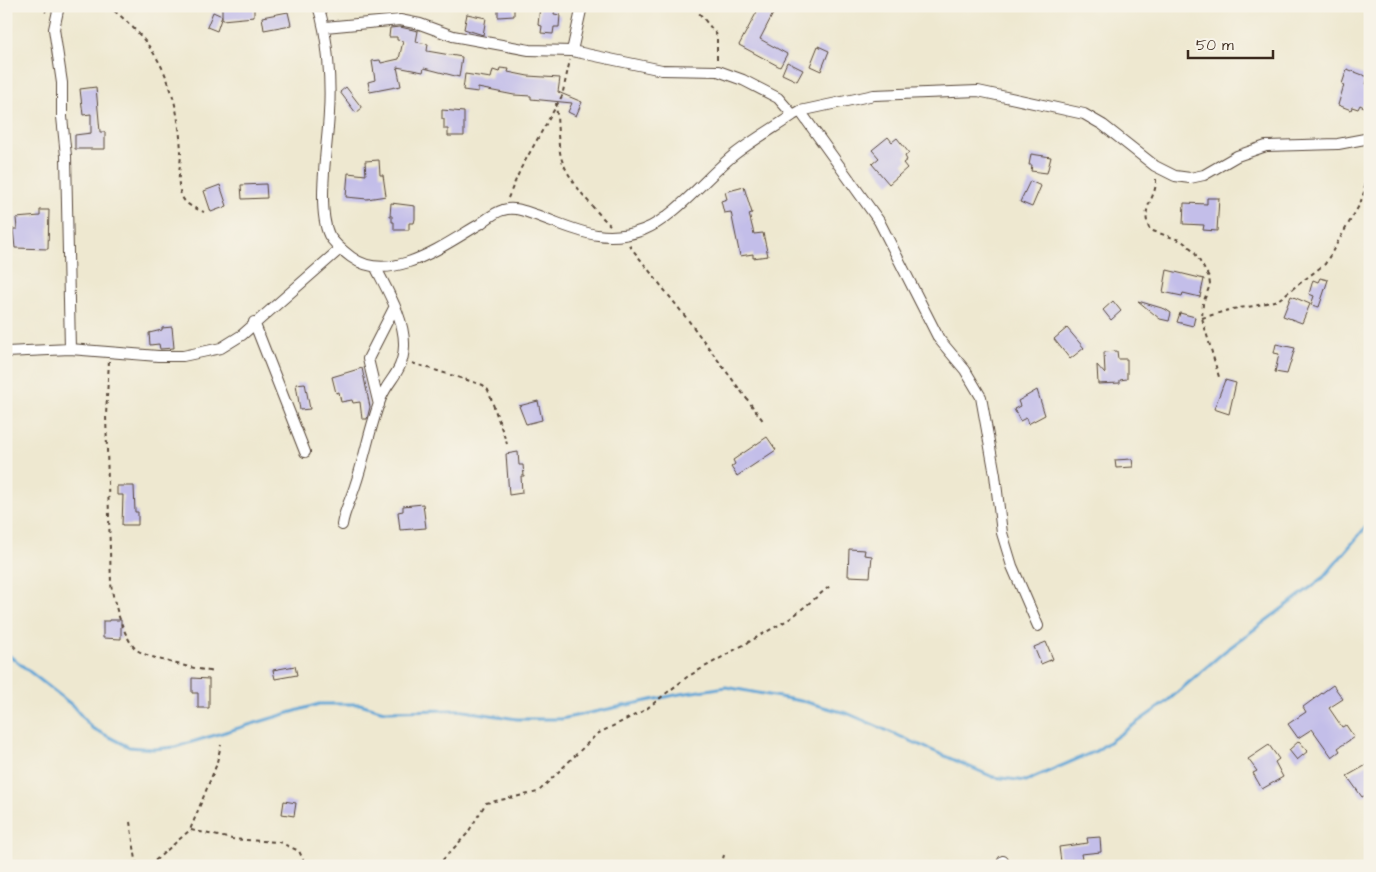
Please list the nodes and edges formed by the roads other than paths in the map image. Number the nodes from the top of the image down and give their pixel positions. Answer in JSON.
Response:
{"nodes":[{"id":1,"x":59,"y":6,"type":"edge"},
{"id":2,"x":318,"y":6,"type":"edge"},
{"id":3,"x":582,"y":6,"type":"edge"},
{"id":4,"x":325,"y":27,"type":"junction"},
{"id":5,"x":572,"y":51,"type":"junction"},
{"id":6,"x":796,"y":113,"type":"junction"},
{"id":7,"x":1369,"y":138,"type":"edge"},
{"id":8,"x":340,"y":249,"type":"junction"},
{"id":9,"x":376,"y":268,"type":"junction"},
{"id":10,"x":394,"y":308,"type":"junction"},
{"id":11,"x":254,"y":322,"type":"junction"},
{"id":12,"x":70,"y":349,"type":"junction"},
{"id":13,"x":6,"y":352,"type":"edge"},
{"id":14,"x":379,"y":405,"type":"junction"},
{"id":15,"x":305,"y":452,"type":"dead end"},
{"id":16,"x":342,"y":525,"type":"dead end"},
{"id":17,"x":1038,"y":626,"type":"dead end"}],
"edges":[{"from":1,"to":12,"type":"street"},
{"from":2,"to":4,"type":"street"},
{"from":3,"to":5,"type":"street"},
{"from":4,"to":5,"type":"street"},
{"from":4,"to":8,"type":"street"},
{"from":5,"to":6,"type":"street"},
{"from":6,"to":7,"type":"street"},
{"from":6,"to":9,"type":"street"},
{"from":6,"to":17,"type":"street"},
{"from":8,"to":9,"type":"street"},
{"from":8,"to":11,"type":"street"},
{"from":9,"to":10,"type":"street"},
{"from":10,"to":14,"type":"street"},
{"from":10,"to":14,"type":"street"},
{"from":11,"to":12,"type":"street"},
{"from":11,"to":15,"type":"street"},
{"from":12,"to":13,"type":"street"},
{"from":14,"to":16,"type":"street"}]}
